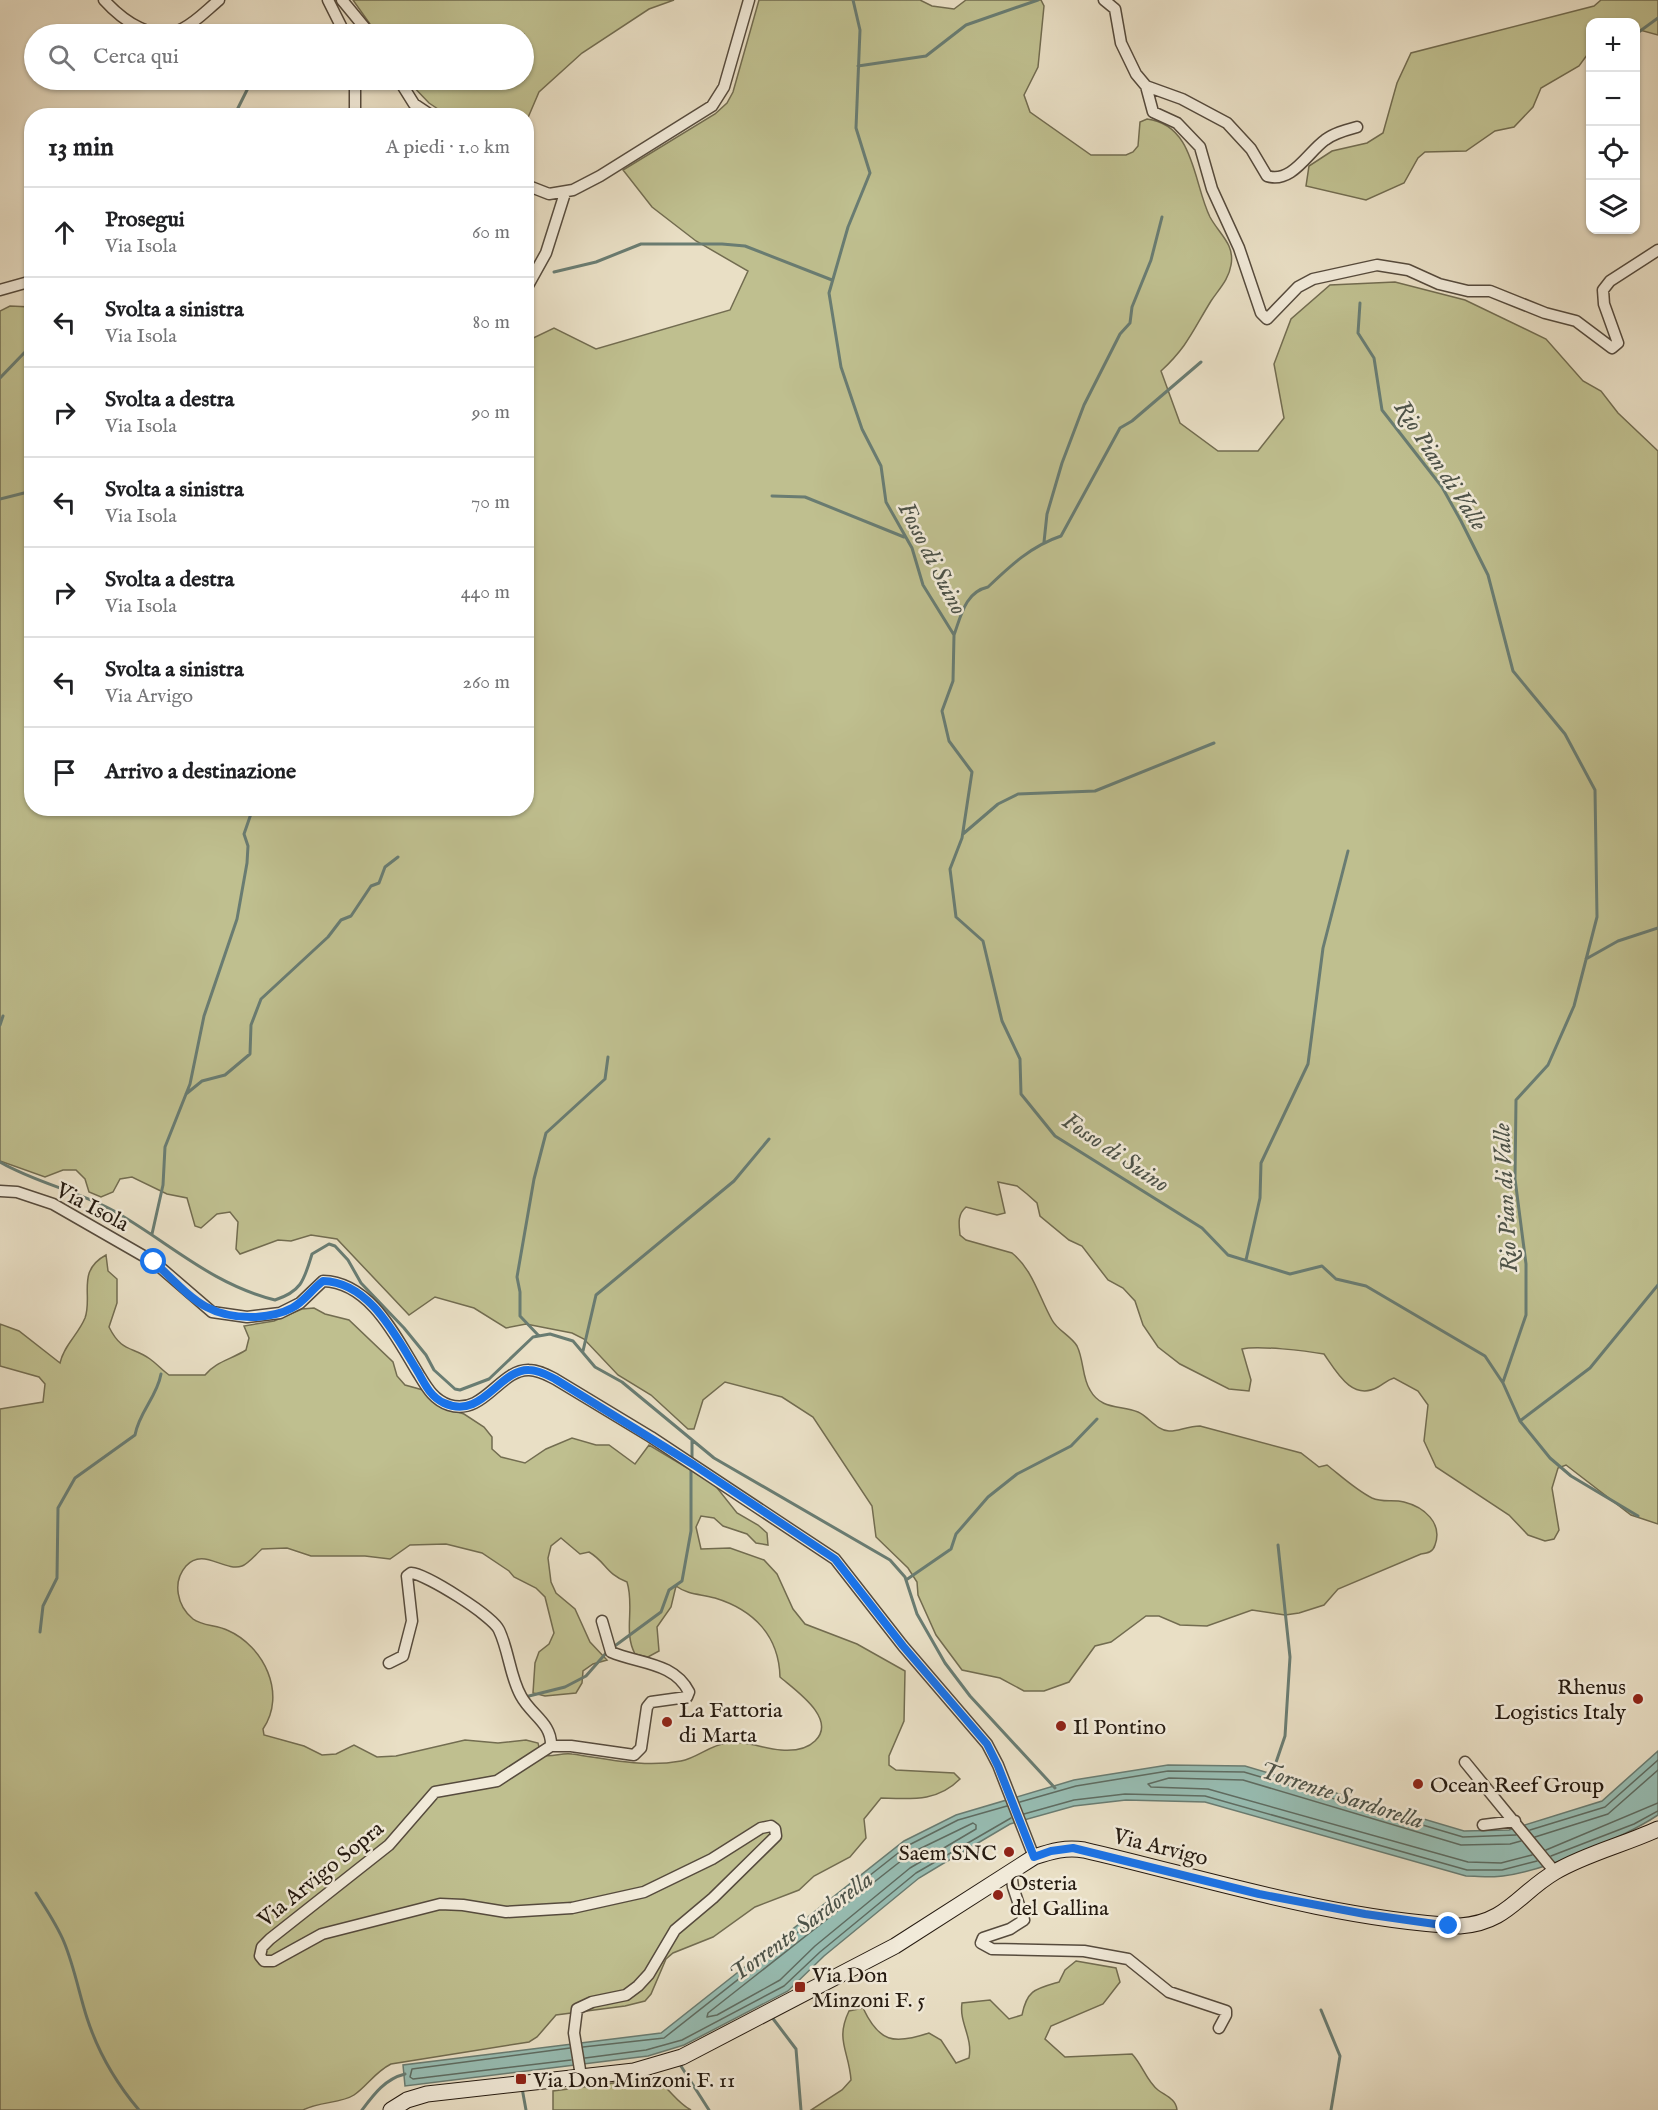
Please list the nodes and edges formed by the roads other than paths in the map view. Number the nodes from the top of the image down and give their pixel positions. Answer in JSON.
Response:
{"nodes":[{"id":1,"x":104,"y":0,"type":"edge"},
{"id":2,"x":219,"y":0,"type":"edge"},
{"id":3,"x":328,"y":0,"type":"edge"},
{"id":4,"x":342,"y":0,"type":"edge"},
{"id":5,"x":749,"y":0,"type":"edge"},
{"id":6,"x":1104,"y":0,"type":"edge"},
{"id":7,"x":133,"y":24,"type":"edge"},
{"id":8,"x":188,"y":24,"type":"edge"},
{"id":9,"x":340,"y":24,"type":"edge"},
{"id":10,"x":362,"y":24,"type":"edge"},
{"id":11,"x":1146,"y":86,"type":"junction"},
{"id":12,"x":355,"y":90,"type":"edge"},
{"id":13,"x":405,"y":90,"type":"edge"},
{"id":14,"x":355,"y":108,"type":"edge"},
{"id":15,"x":420,"y":108,"type":"edge"},
{"id":16,"x":1357,"y":127,"type":"dead end"},
{"id":17,"x":534,"y":188,"type":"edge"},
{"id":18,"x":565,"y":193,"type":"junction"},
{"id":19,"x":1658,"y":250,"type":"edge"},
{"id":20,"x":534,"y":275,"type":"edge"},
{"id":21,"x":24,"y":283,"type":"edge"},
{"id":22,"x":0,"y":290,"type":"edge"},
{"id":23,"x":0,"y":1191,"type":"edge"},
{"id":24,"x":602,"y":1621,"type":"dead end"},
{"id":25,"x":389,"y":1663,"type":"dead end"},
{"id":26,"x":551,"y":1746,"type":"junction"},
{"id":27,"x":1465,"y":1762,"type":"dead end"},
{"id":28,"x":1515,"y":1821,"type":"junction"},
{"id":29,"x":1483,"y":1825,"type":"dead end"},
{"id":30,"x":1658,"y":1829,"type":"edge"},
{"id":31,"x":1034,"y":1857,"type":"junction"},
{"id":32,"x":1554,"y":1870,"type":"junction"},
{"id":33,"x":1011,"y":1872,"type":"junction"},
{"id":34,"x":1219,"y":2028,"type":"dead end"},
{"id":35,"x":580,"y":2074,"type":"junction"},
{"id":36,"x":419,"y":2103,"type":"edge"},
{"id":37,"x":391,"y":2110,"type":"edge"}],
"edges":[{"from":1,"to":7,"type":"street"},
{"from":2,"to":8,"type":"street"},
{"from":3,"to":9,"type":"street"},
{"from":4,"to":10,"type":"street"},
{"from":5,"to":18,"type":"street"},
{"from":6,"to":11,"type":"street"},
{"from":11,"to":16,"type":"street"},
{"from":11,"to":19,"type":"street"},
{"from":12,"to":14,"type":"street"},
{"from":13,"to":15,"type":"street"},
{"from":17,"to":18,"type":"street"},
{"from":18,"to":20,"type":"street"},
{"from":21,"to":22,"type":"street"},
{"from":23,"to":31,"type":"street","name":"Via Isola"},
{"from":24,"to":26,"type":"street"},
{"from":25,"to":26,"type":"street"},
{"from":26,"to":35,"type":"street","name":"Via Arvigo Sopra"},
{"from":27,"to":28,"type":"street"},
{"from":28,"to":29,"type":"street"},
{"from":28,"to":32,"type":"street"},
{"from":30,"to":32,"type":"main road","name":"Via Arvigo"},
{"from":31,"to":32,"type":"main road","name":"Via Arvigo"},
{"from":31,"to":33,"type":"main road","name":"Via Arvigo"},
{"from":33,"to":34,"type":"street"},
{"from":33,"to":35,"type":"main road","name":"Via Arvigo"},
{"from":35,"to":36,"type":"main road","name":"Via Arvigo"},
{"from":36,"to":37,"type":"main road"}]}
